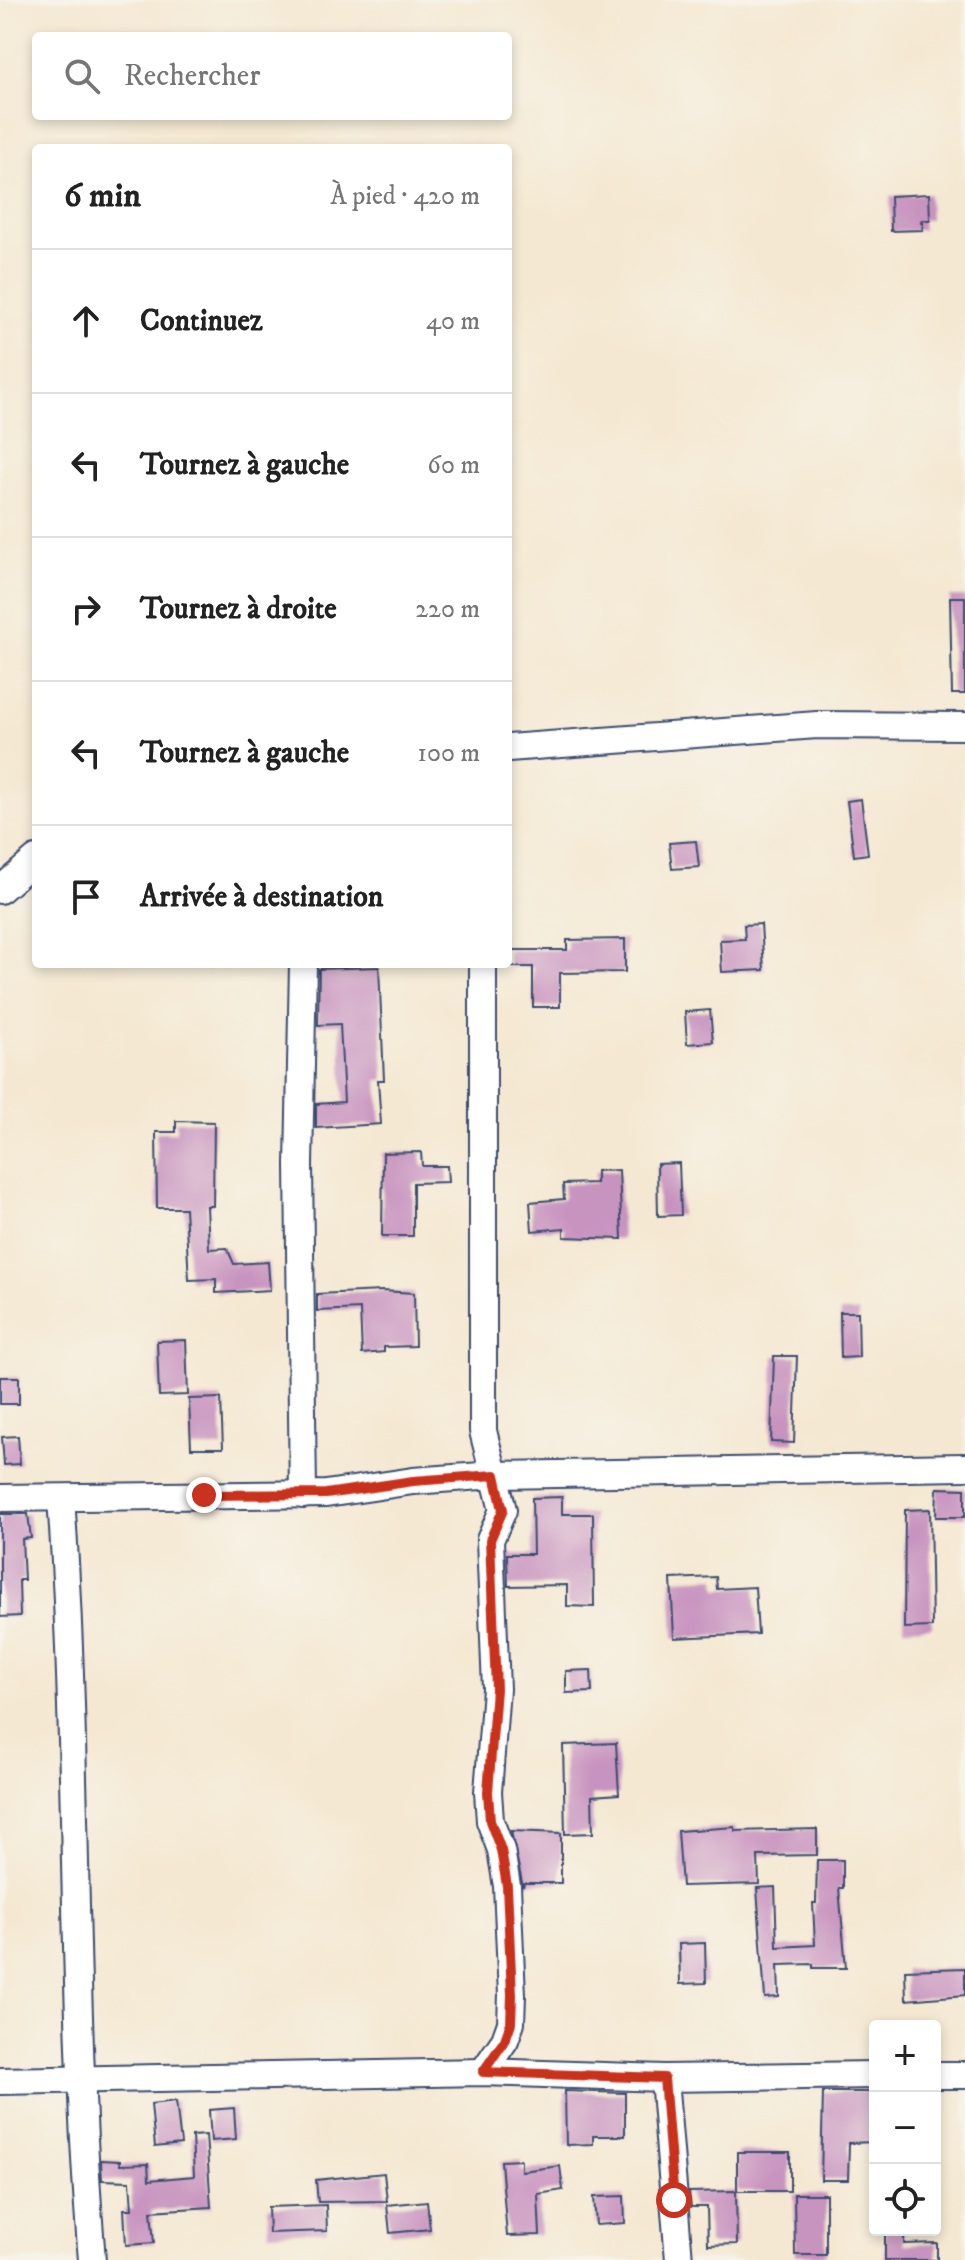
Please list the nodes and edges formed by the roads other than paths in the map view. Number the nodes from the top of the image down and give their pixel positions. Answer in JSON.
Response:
{"nodes":[{"id":1,"x":965,"y":726,"type":"edge"},
{"id":2,"x":512,"y":748,"type":"edge"},
{"id":3,"x":32,"y":862,"type":"edge"},
{"id":4,"x":0,"y":890,"type":"edge"},
{"id":5,"x":303,"y":968,"type":"edge"},
{"id":6,"x":483,"y":968,"type":"edge"},
{"id":7,"x":965,"y":1467,"type":"edge"},
{"id":8,"x":495,"y":1475,"type":"junction"},
{"id":9,"x":303,"y":1495,"type":"junction"},
{"id":10,"x":0,"y":1498,"type":"edge"},
{"id":11,"x":61,"y":1498,"type":"junction"},
{"id":12,"x":483,"y":2072,"type":"junction"},
{"id":13,"x":869,"y":2075,"type":"edge"},
{"id":14,"x":941,"y":2075,"type":"edge"},
{"id":15,"x":965,"y":2075,"type":"edge"},
{"id":16,"x":664,"y":2078,"type":"junction"},
{"id":17,"x":83,"y":2080,"type":"junction"},
{"id":18,"x":0,"y":2081,"type":"edge"},
{"id":19,"x":92,"y":2260,"type":"edge"},
{"id":20,"x":679,"y":2260,"type":"edge"}],
"edges":[{"from":1,"to":2,"type":"street"},
{"from":3,"to":4,"type":"street"},
{"from":5,"to":9,"type":"street"},
{"from":6,"to":8,"type":"street"},
{"from":7,"to":8,"type":"street"},
{"from":8,"to":9,"type":"street"},
{"from":8,"to":12,"type":"street"},
{"from":9,"to":11,"type":"street"},
{"from":10,"to":11,"type":"street"},
{"from":11,"to":17,"type":"street"},
{"from":12,"to":16,"type":"street"},
{"from":12,"to":17,"type":"street"},
{"from":13,"to":16,"type":"street"},
{"from":14,"to":15,"type":"street"},
{"from":16,"to":20,"type":"street"},
{"from":17,"to":18,"type":"street"},
{"from":17,"to":19,"type":"street"}]}
